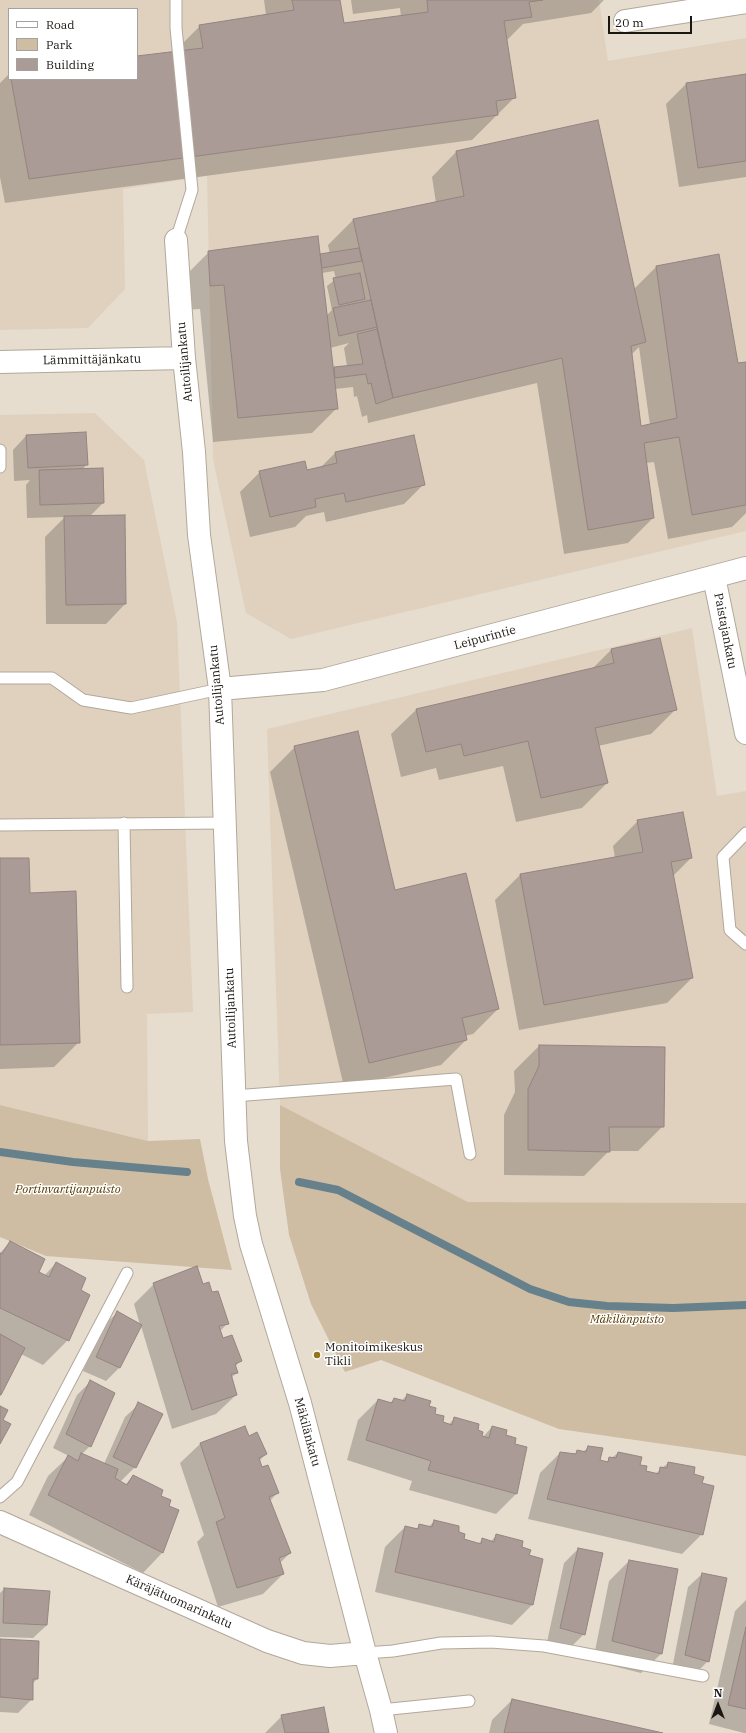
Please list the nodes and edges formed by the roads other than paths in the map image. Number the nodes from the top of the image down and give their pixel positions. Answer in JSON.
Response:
{"nodes":[{"id":1,"x":176,"y":0,"type":"edge"},
{"id":2,"x":746,"y":2,"type":"edge"},
{"id":3,"x":626,"y":21,"type":"dead end"},
{"id":4,"x":176,"y":240,"type":"joint"},
{"id":5,"x":184,"y":358,"type":"junction"},
{"id":6,"x":0,"y":362,"type":"edge"},
{"id":7,"x":0,"y":450,"type":"edge"},
{"id":8,"x":0,"y":468,"type":"edge"},
{"id":9,"x":746,"y":568,"type":"edge"},
{"id":10,"x":714,"y":577,"type":"junction"},
{"id":11,"x":0,"y":678,"type":"edge"},
{"id":12,"x":220,"y":689,"type":"junction"},
{"id":13,"x":746,"y":733,"type":"edge"},
{"id":14,"x":225,"y":823,"type":"junction"},
{"id":15,"x":0,"y":824,"type":"edge"},
{"id":16,"x":124,"y":824,"type":"junction"},
{"id":17,"x":746,"y":833,"type":"edge"},
{"id":18,"x":746,"y":944,"type":"edge"},
{"id":19,"x":127,"y":987,"type":"dead end"},
{"id":20,"x":234,"y":1096,"type":"junction"},
{"id":21,"x":235,"y":1130,"type":"joint"},
{"id":22,"x":470,"y":1154,"type":"dead end"},
{"id":23,"x":127,"y":1273,"type":"dead end"},
{"id":24,"x":0,"y":1497,"type":"edge"},
{"id":25,"x":0,"y":1522,"type":"edge"},
{"id":26,"x":365,"y":1653,"type":"junction"},
{"id":27,"x":703,"y":1676,"type":"dead end"},
{"id":28,"x":469,"y":1701,"type":"dead end"},
{"id":29,"x":381,"y":1710,"type":"junction"},
{"id":30,"x":386,"y":1733,"type":"edge"}],
"edges":[{"from":1,"to":4,"type":"lane"},
{"from":2,"to":3,"type":"street"},
{"from":4,"to":5,"type":"street","name":"Autoilijankatu"},
{"from":5,"to":6,"type":"street","name":"Lämmittäjänkatu"},
{"from":5,"to":12,"type":"street","name":"Autoilijankatu"},
{"from":7,"to":8,"type":"lane"},
{"from":9,"to":10,"type":"street","name":"Leipurintie"},
{"from":10,"to":12,"type":"street","name":"Leipurintie"},
{"from":10,"to":13,"type":"street","name":"Paistajankatu"},
{"from":11,"to":12,"type":"lane"},
{"from":12,"to":14,"type":"street","name":"Autoilijankatu"},
{"from":14,"to":16,"type":"lane"},
{"from":14,"to":20,"type":"street","name":"Autoilijankatu"},
{"from":15,"to":16,"type":"lane"},
{"from":16,"to":19,"type":"lane"},
{"from":17,"to":18,"type":"lane"},
{"from":20,"to":21,"type":"street","name":"Autoilijankatu"},
{"from":20,"to":22,"type":"lane"},
{"from":21,"to":26,"type":"street","name":"Mäkilänkatu"},
{"from":23,"to":24,"type":"lane"},
{"from":25,"to":26,"type":"street","name":"Käräjätuomarinkatu"},
{"from":26,"to":27,"type":"lane"},
{"from":26,"to":29,"type":"street","name":"Mäkilänkatu"},
{"from":28,"to":29,"type":"lane"},
{"from":29,"to":30,"type":"street","name":"Mäkilänkatu"}]}
